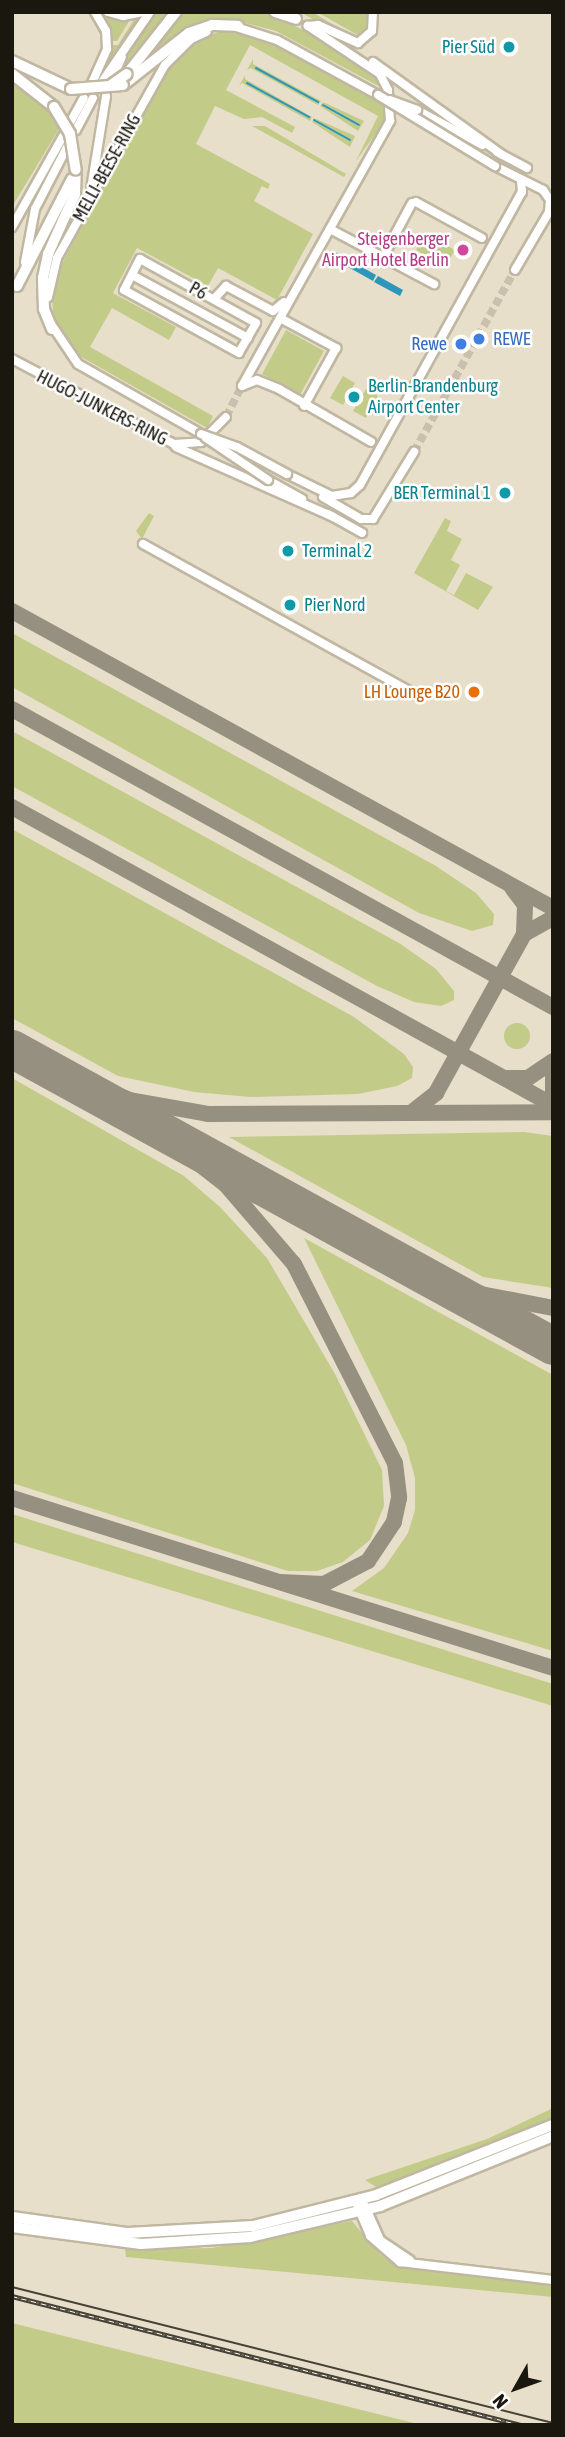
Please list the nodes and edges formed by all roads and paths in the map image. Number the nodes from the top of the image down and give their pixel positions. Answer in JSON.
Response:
{"nodes":[{"id":1,"x":94,"y":12,"type":"edge"},
{"id":2,"x":108,"y":12,"type":"edge"},
{"id":3,"x":176,"y":12,"type":"edge"},
{"id":4,"x":275,"y":12,"type":"edge"},
{"id":5,"x":373,"y":12,"type":"edge"},
{"id":6,"x":146,"y":14,"type":"edge"},
{"id":7,"x":290,"y":14,"type":"edge"},
{"id":8,"x":238,"y":26,"type":"junction"},
{"id":9,"x":308,"y":26,"type":"junction"},
{"id":10,"x":12,"y":61,"type":"edge"},
{"id":11,"x":12,"y":74,"type":"edge"},
{"id":12,"x":111,"y":79,"type":"dead end"},
{"id":13,"x":125,"y":80,"type":"junction"},
{"id":14,"x":96,"y":91,"type":"junction"},
{"id":15,"x":377,"y":95,"type":"junction"},
{"id":16,"x":74,"y":125,"type":"dead end"},
{"id":17,"x":63,"y":136,"type":"dead end"},
{"id":18,"x":66,"y":147,"type":"dead end"},
{"id":19,"x":501,"y":154,"type":"junction"},
{"id":20,"x":527,"y":168,"type":"dead end"},
{"id":21,"x":76,"y":170,"type":"junction"},
{"id":22,"x":517,"y":178,"type":"junction"},
{"id":23,"x":82,"y":214,"type":"junction"},
{"id":24,"x":12,"y":227,"type":"edge"},
{"id":25,"x":330,"y":229,"type":"junction"},
{"id":26,"x":482,"y":237,"type":"dead end"},
{"id":27,"x":383,"y":257,"type":"junction"},
{"id":28,"x":515,"y":270,"type":"tunnel mouth"},
{"id":29,"x":132,"y":275,"type":"junction"},
{"id":30,"x":434,"y":284,"type":"dead end"},
{"id":31,"x":15,"y":290,"type":"edge"},
{"id":32,"x":295,"y":292,"type":"junction"},
{"id":33,"x":218,"y":302,"type":"junction"},
{"id":34,"x":280,"y":318,"type":"junction"},
{"id":35,"x":52,"y":329,"type":"junction"},
{"id":36,"x":248,"y":338,"type":"junction"},
{"id":37,"x":269,"y":338,"type":"junction"},
{"id":38,"x":12,"y":359,"type":"edge"},
{"id":39,"x":255,"y":362,"type":"junction"},
{"id":40,"x":257,"y":380,"type":"junction"},
{"id":41,"x":304,"y":406,"type":"junction"},
{"id":42,"x":226,"y":417,"type":"tunnel mouth"},
{"id":43,"x":201,"y":434,"type":"junction"},
{"id":44,"x":168,"y":442,"type":"junction"},
{"id":45,"x":371,"y":442,"type":"dead end"},
{"id":46,"x":414,"y":452,"type":"tunnel mouth"},
{"id":47,"x":324,"y":495,"type":"junction"},
{"id":48,"x":333,"y":517,"type":"junction"},
{"id":49,"x":362,"y":533,"type":"dead end"},
{"id":50,"x":143,"y":544,"type":"dead end"},
{"id":51,"x":420,"y":696,"type":"dead end"},
{"id":52,"x":553,"y":2125,"type":"edge"},
{"id":53,"x":553,"y":2136,"type":"edge"},
{"id":54,"x":358,"y":2199,"type":"junction"},
{"id":55,"x":362,"y":2210,"type":"junction"},
{"id":56,"x":12,"y":2217,"type":"edge"},
{"id":57,"x":12,"y":2227,"type":"edge"},
{"id":58,"x":553,"y":2280,"type":"edge"}],
"edges":[{"from":1,"to":14,"type":"street"},
{"from":2,"to":6,"type":"street"},
{"from":3,"to":13,"type":"highway"},
{"from":4,"to":7,"type":"highway"},
{"from":5,"to":9,"type":"street"},
{"from":6,"to":12,"type":"street"},
{"from":6,"to":14,"type":"street"},
{"from":7,"to":9,"type":"street"},
{"from":8,"to":13,"type":"highway"},
{"from":8,"to":15,"type":"street"},
{"from":8,"to":23,"type":"street","name":"MELLI-BEESE-RING"},
{"from":9,"to":19,"type":"street"},
{"from":9,"to":25,"type":"street"},
{"from":10,"to":14,"type":"highway","bridge":true},
{"from":11,"to":21,"type":"highway","bridge":true},
{"from":13,"to":14,"type":"highway","bridge":true},
{"from":14,"to":16,"type":"street"},
{"from":14,"to":23,"type":"street"},
{"from":15,"to":19,"type":"street","bridge":true},
{"from":15,"to":22,"type":"street","bridge":true},
{"from":17,"to":24,"type":"street"},
{"from":18,"to":31,"type":"street"},
{"from":19,"to":20,"type":"street"},
{"from":21,"to":31,"type":"highway"},
{"from":21,"to":35,"type":"highway"},
{"from":22,"to":28,"type":"street"},
{"from":22,"to":47,"type":"street"},
{"from":23,"to":35,"type":"street","name":"MELLI-BEESE-RING"},
{"from":25,"to":27,"type":"street"},
{"from":25,"to":32,"type":"street"},
{"from":26,"to":27,"type":"street"},
{"from":27,"to":30,"type":"street"},
{"from":29,"to":33,"type":"street","name":"P6"},
{"from":29,"to":36,"type":"street","name":"P6"},
{"from":29,"to":36,"type":"street","name":"P6"},
{"from":32,"to":33,"type":"street"},
{"from":32,"to":34,"type":"street"},
{"from":33,"to":36,"type":"street","name":"P6"},
{"from":33,"to":37,"type":"street"},
{"from":34,"to":37,"type":"street"},
{"from":34,"to":41,"type":"street"},
{"from":35,"to":43,"type":"street"},
{"from":37,"to":39,"type":"street"},
{"from":38,"to":44,"type":"street","name":"HUGO-JUNKERS-RING"},
{"from":39,"to":40,"type":"street"},
{"from":39,"to":40,"type":"street"},
{"from":40,"to":41,"type":"street"},
{"from":41,"to":45,"type":"street"},
{"from":42,"to":44,"type":"street","name":"HUGO-JUNKERS-RING"},
{"from":43,"to":47,"type":"street","bridge":true},
{"from":43,"to":48,"type":"street","bridge":true},
{"from":44,"to":48,"type":"street"},
{"from":46,"to":47,"type":"street"},
{"from":48,"to":49,"type":"street"},
{"from":50,"to":51,"type":"street"},
{"from":52,"to":54,"type":"main road"},
{"from":53,"to":55,"type":"main road"},
{"from":54,"to":55,"type":"street"},
{"from":54,"to":56,"type":"main road"},
{"from":55,"to":57,"type":"main road"},
{"from":55,"to":58,"type":"street"}]}
